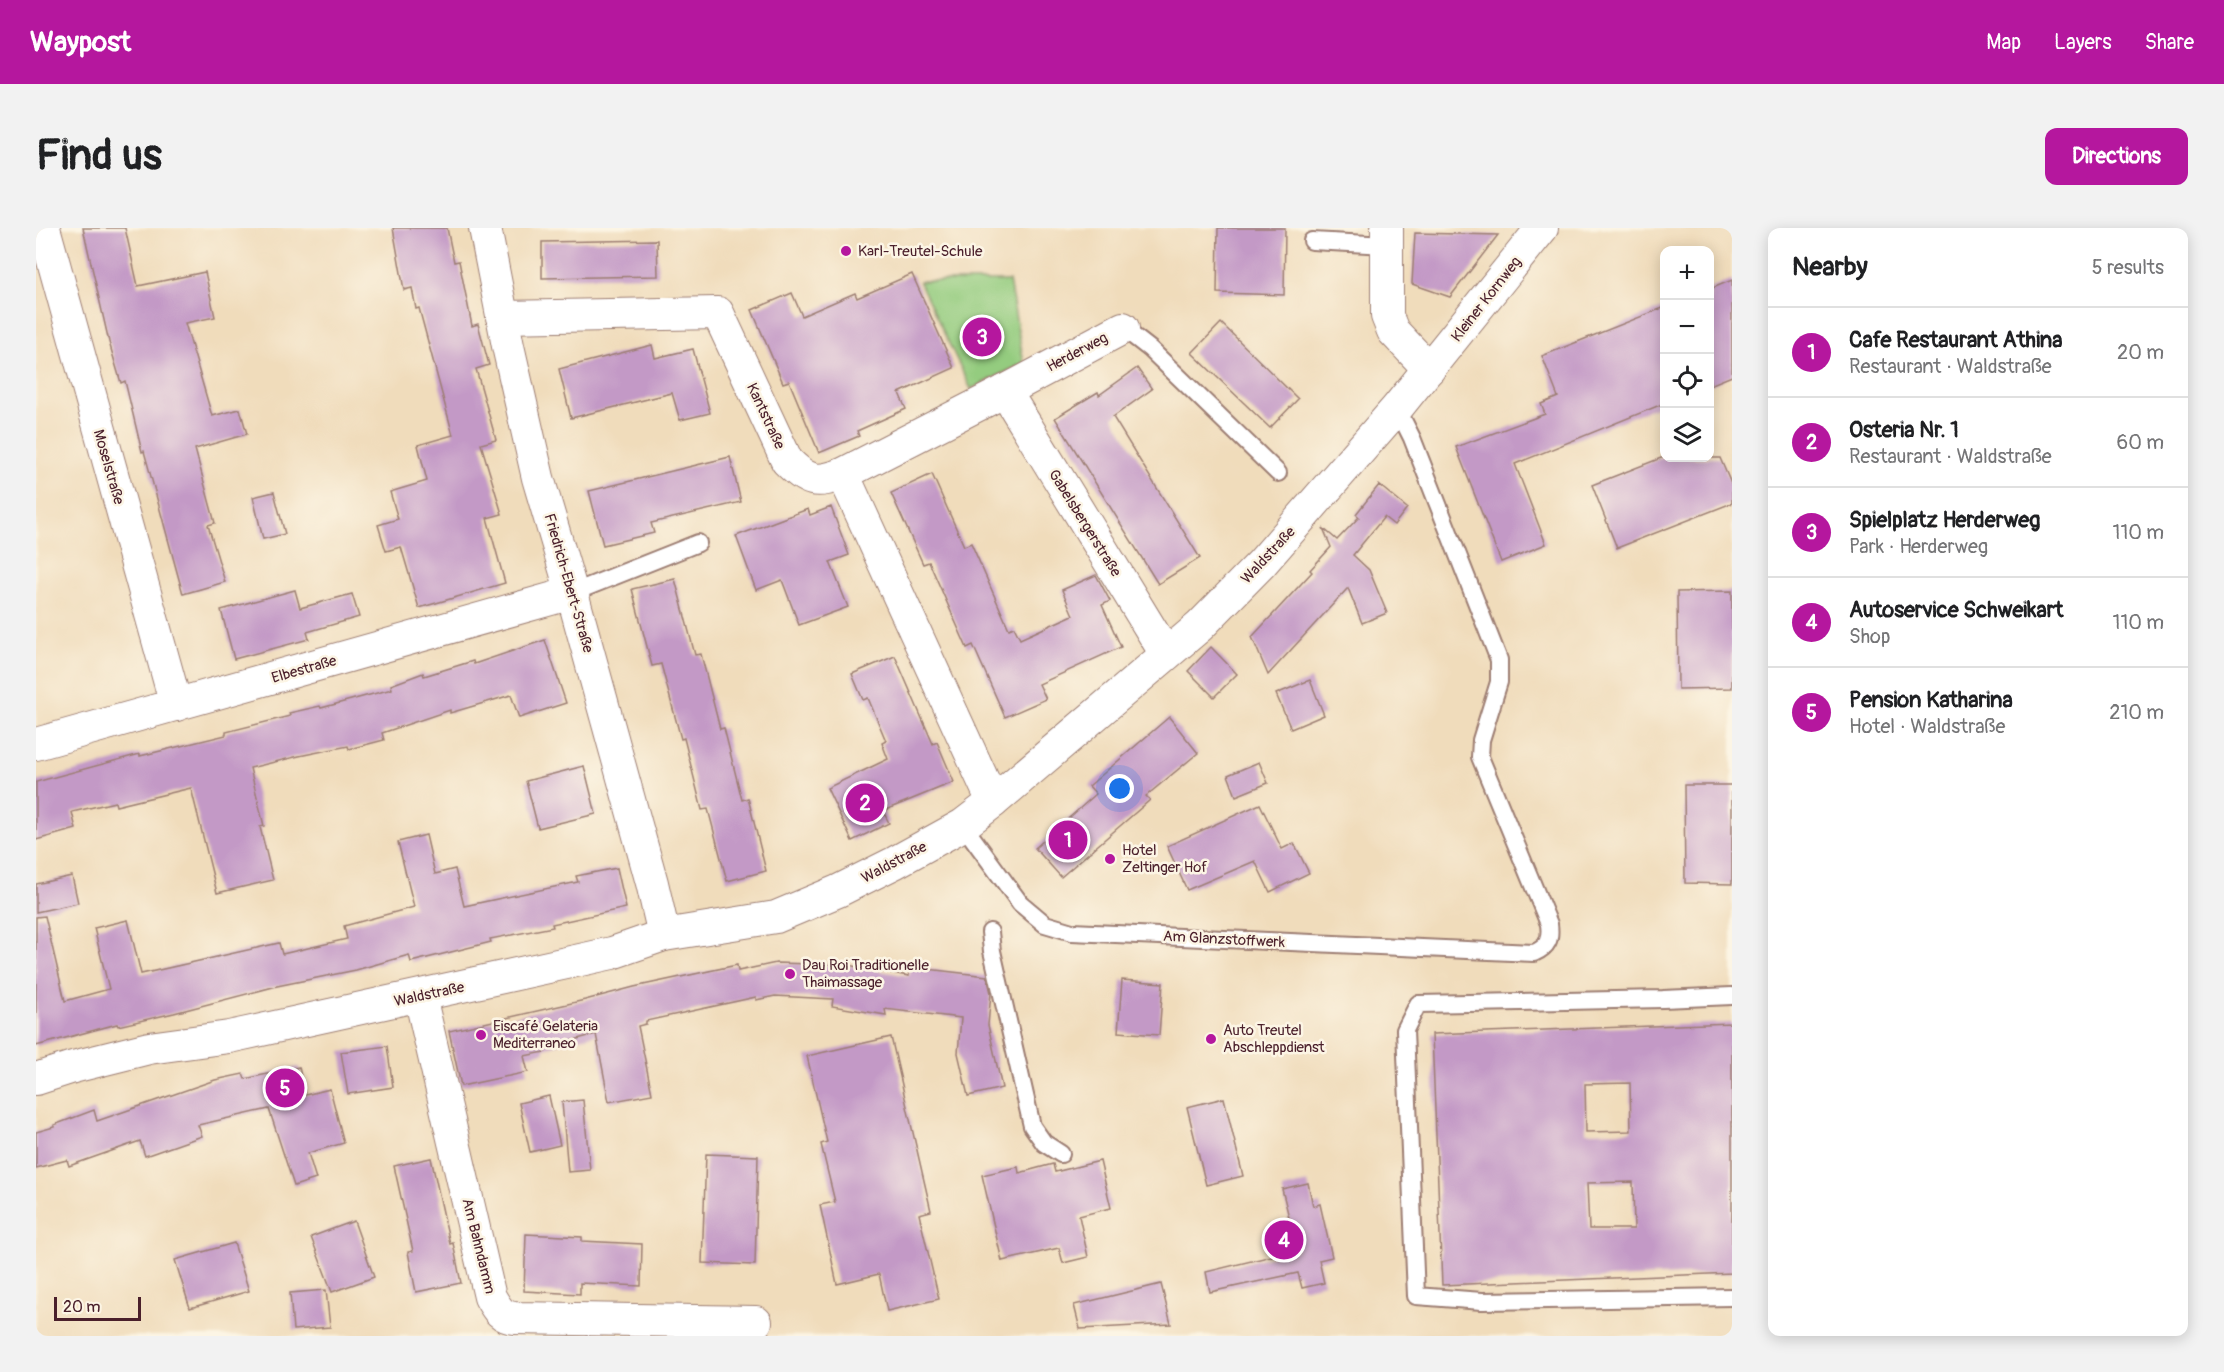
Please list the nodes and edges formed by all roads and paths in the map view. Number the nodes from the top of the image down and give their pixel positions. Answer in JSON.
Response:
{"nodes":[{"id":1,"x":44,"y":228,"type":"edge"},
{"id":2,"x":485,"y":228,"type":"edge"},
{"id":3,"x":1542,"y":228,"type":"edge"},
{"id":4,"x":1387,"y":237,"type":"edge"},
{"id":5,"x":1312,"y":241,"type":"dead end"},
{"id":6,"x":502,"y":317,"type":"junction"},
{"id":7,"x":1123,"y":328,"type":"joint"},
{"id":8,"x":1429,"y":369,"type":"junction"},
{"id":9,"x":1005,"y":391,"type":"junction"},
{"id":10,"x":1397,"y":408,"type":"junction"},
{"id":11,"x":1278,"y":472,"type":"dead end"},
{"id":12,"x":843,"y":474,"type":"junction"},
{"id":13,"x":698,"y":543,"type":"dead end"},
{"id":14,"x":572,"y":593,"type":"junction"},
{"id":15,"x":1166,"y":654,"type":"junction"},
{"id":16,"x":176,"y":705,"type":"junction"},
{"id":17,"x":36,"y":744,"type":"edge"},
{"id":18,"x":993,"y":802,"type":"junction"},
{"id":19,"x":963,"y":825,"type":"junction"},
{"id":20,"x":990,"y":932,"type":"dead end"},
{"id":21,"x":664,"y":935,"type":"junction"},
{"id":22,"x":420,"y":996,"type":"junction"},
{"id":23,"x":1732,"y":996,"type":"edge"},
{"id":24,"x":36,"y":1078,"type":"edge"},
{"id":25,"x":1061,"y":1154,"type":"dead end"},
{"id":26,"x":1732,"y":1297,"type":"edge"},
{"id":27,"x":756,"y":1322,"type":"dead end"}],
"edges":[{"from":1,"to":16,"type":"street","name":"Moselstraße"},
{"from":2,"to":6,"type":"street","name":"Friedrich-Ebert-Straße"},
{"from":3,"to":8,"type":"street","name":"Kleiner Kornweg"},
{"from":4,"to":5,"type":"lane"},
{"from":4,"to":8,"type":"street"},
{"from":6,"to":12,"type":"street","name":"Kantstraße"},
{"from":6,"to":14,"type":"street","name":"Friedrich-Ebert-Straße"},
{"from":7,"to":9,"type":"street","name":"Herderweg"},
{"from":7,"to":11,"type":"lane","name":"Herderweg"},
{"from":8,"to":10,"type":"street","name":"Waldstraße"},
{"from":9,"to":12,"type":"street","name":"Herderweg"},
{"from":9,"to":15,"type":"street","name":"Gabelsbergerstraße"},
{"from":10,"to":15,"type":"street","name":"Waldstraße"},
{"from":10,"to":19,"type":"lane","name":"Am Glanzstoffwerk"},
{"from":12,"to":18,"type":"street"},
{"from":13,"to":14,"type":"lane"},
{"from":14,"to":16,"type":"street","name":"Elbestraße"},
{"from":14,"to":21,"type":"street","name":"Friedrich-Ebert-Straße"},
{"from":15,"to":18,"type":"street","name":"Waldstraße"},
{"from":16,"to":17,"type":"street","name":"Elbestraße"},
{"from":18,"to":19,"type":"street","name":"Waldstraße"},
{"from":19,"to":21,"type":"street","name":"Waldstraße"},
{"from":20,"to":25,"type":"lane"},
{"from":21,"to":22,"type":"street","name":"Waldstraße"},
{"from":22,"to":24,"type":"street","name":"Waldstraße"},
{"from":22,"to":27,"type":"street","name":"Am Bahndamm"},
{"from":23,"to":26,"type":"lane"}]}
